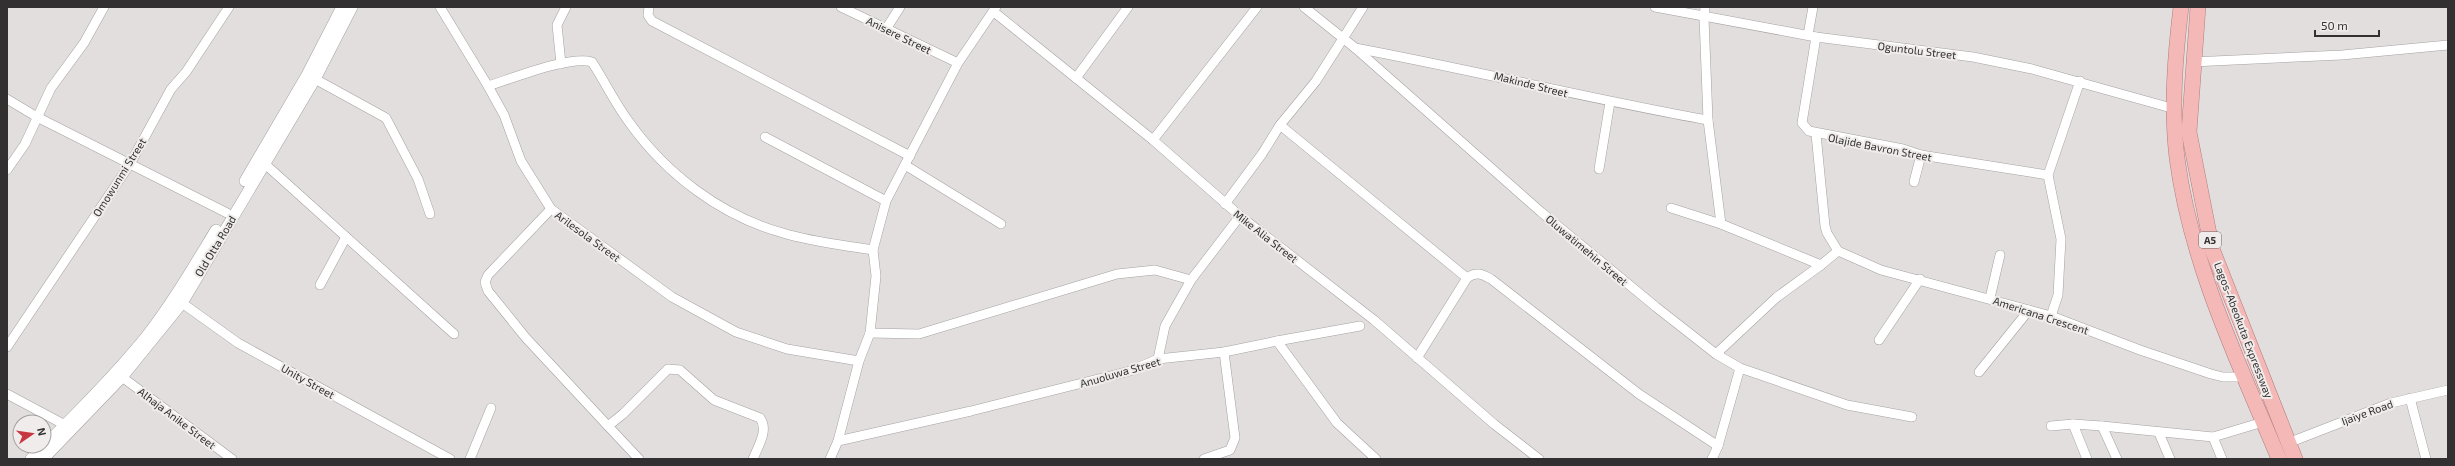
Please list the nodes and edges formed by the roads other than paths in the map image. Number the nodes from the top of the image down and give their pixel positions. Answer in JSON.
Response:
{"nodes":[{"id":1,"x":104,"y":7,"type":"edge"},
{"id":2,"x":229,"y":7,"type":"edge"},
{"id":3,"x":342,"y":7,"type":"edge"},
{"id":4,"x":352,"y":7,"type":"edge"},
{"id":5,"x":440,"y":7,"type":"edge"},
{"id":6,"x":566,"y":7,"type":"edge"},
{"id":7,"x":649,"y":7,"type":"edge"},
{"id":8,"x":841,"y":7,"type":"edge"},
{"id":9,"x":900,"y":7,"type":"edge"},
{"id":10,"x":1128,"y":7,"type":"edge"},
{"id":11,"x":1257,"y":7,"type":"edge"},
{"id":12,"x":1304,"y":7,"type":"edge"},
{"id":13,"x":1363,"y":7,"type":"edge"},
{"id":14,"x":1655,"y":7,"type":"edge"},
{"id":15,"x":1705,"y":7,"type":"edge"},
{"id":16,"x":1813,"y":7,"type":"edge"},
{"id":17,"x":2181,"y":7,"type":"edge"},
{"id":18,"x":2198,"y":7,"type":"edge"},
{"id":19,"x":995,"y":10,"type":"edge"},
{"id":20,"x":1704,"y":18,"type":"junction"},
{"id":21,"x":886,"y":29,"type":"junction"},
{"id":22,"x":1812,"y":36,"type":"junction"},
{"id":23,"x":1342,"y":39,"type":"junction"},
{"id":24,"x":1354,"y":47,"type":"junction"},
{"id":25,"x":2448,"y":47,"type":"edge"},
{"id":26,"x":2192,"y":62,"type":"junction"},
{"id":27,"x":561,"y":64,"type":"junction"},
{"id":28,"x":958,"y":64,"type":"junction"},
{"id":29,"x":1076,"y":78,"type":"junction"},
{"id":30,"x":315,"y":79,"type":"junction"},
{"id":31,"x":2080,"y":82,"type":"junction"},
{"id":32,"x":488,"y":86,"type":"junction"},
{"id":33,"x":7,"y":99,"type":"edge"},
{"id":34,"x":1610,"y":102,"type":"junction"},
{"id":35,"x":2175,"y":109,"type":"junction"},
{"id":36,"x":37,"y":117,"type":"junction"},
{"id":37,"x":1708,"y":120,"type":"junction"},
{"id":38,"x":1280,"y":125,"type":"junction"},
{"id":39,"x":1816,"y":134,"type":"junction"},
{"id":40,"x":765,"y":137,"type":"dead end"},
{"id":41,"x":1153,"y":140,"type":"junction"},
{"id":42,"x":1921,"y":155,"type":"junction"},
{"id":43,"x":910,"y":156,"type":"junction"},
{"id":44,"x":130,"y":164,"type":"junction"},
{"id":45,"x":265,"y":164,"type":"junction"},
{"id":46,"x":906,"y":165,"type":"junction"},
{"id":47,"x":1599,"y":169,"type":"dead end"},
{"id":48,"x":7,"y":170,"type":"edge"},
{"id":49,"x":2048,"y":175,"type":"junction"},
{"id":50,"x":1914,"y":182,"type":"dead end"},
{"id":51,"x":886,"y":201,"type":"junction"},
{"id":52,"x":1225,"y":204,"type":"junction"},
{"id":53,"x":1671,"y":208,"type":"dead end"},
{"id":54,"x":551,"y":209,"type":"junction"},
{"id":55,"x":227,"y":213,"type":"junction"},
{"id":56,"x":430,"y":214,"type":"dead end"},
{"id":57,"x":1240,"y":216,"type":"junction"},
{"id":58,"x":1000,"y":224,"type":"dead end"},
{"id":59,"x":1721,"y":224,"type":"junction"},
{"id":60,"x":346,"y":237,"type":"junction"},
{"id":61,"x":873,"y":250,"type":"junction"},
{"id":62,"x":1838,"y":251,"type":"junction"},
{"id":63,"x":2000,"y":255,"type":"dead end"},
{"id":64,"x":1822,"y":265,"type":"junction"},
{"id":65,"x":1467,"y":278,"type":"junction"},
{"id":66,"x":1920,"y":279,"type":"junction"},
{"id":67,"x":1191,"y":280,"type":"junction"},
{"id":68,"x":320,"y":285,"type":"dead end"},
{"id":69,"x":1990,"y":298,"type":"junction"},
{"id":70,"x":182,"y":303,"type":"junction"},
{"id":71,"x":2029,"y":310,"type":"junction"},
{"id":72,"x":2051,"y":316,"type":"junction"},
{"id":73,"x":1360,"y":326,"type":"dead end"},
{"id":74,"x":870,"y":333,"type":"junction"},
{"id":75,"x":454,"y":334,"type":"dead end"},
{"id":76,"x":1879,"y":340,"type":"dead end"},
{"id":77,"x":1277,"y":341,"type":"junction"},
{"id":78,"x":7,"y":347,"type":"edge"},
{"id":79,"x":1224,"y":352,"type":"junction"},
{"id":80,"x":1716,"y":354,"type":"junction"},
{"id":81,"x":1417,"y":358,"type":"junction"},
{"id":82,"x":1158,"y":359,"type":"junction"},
{"id":83,"x":859,"y":361,"type":"junction"},
{"id":84,"x":1740,"y":368,"type":"junction"},
{"id":85,"x":1979,"y":372,"type":"dead end"},
{"id":86,"x":122,"y":377,"type":"junction"},
{"id":87,"x":2244,"y":378,"type":"junction"},
{"id":88,"x":2448,"y":390,"type":"edge"},
{"id":89,"x":7,"y":394,"type":"edge"},
{"id":90,"x":2410,"y":398,"type":"junction"},
{"id":91,"x":490,"y":408,"type":"dead end"},
{"id":92,"x":1912,"y":418,"type":"dead end"},
{"id":93,"x":2263,"y":422,"type":"junction"},
{"id":94,"x":2073,"y":424,"type":"junction"},
{"id":95,"x":65,"y":425,"type":"junction"},
{"id":96,"x":608,"y":426,"type":"junction"},
{"id":97,"x":2051,"y":426,"type":"dead end"},
{"id":98,"x":2102,"y":426,"type":"junction"},
{"id":99,"x":2159,"y":434,"type":"junction"},
{"id":100,"x":2213,"y":437,"type":"junction"},
{"id":101,"x":52,"y":440,"type":"edge"},
{"id":102,"x":838,"y":441,"type":"junction"},
{"id":103,"x":2288,"y":442,"type":"junction"},
{"id":104,"x":52,"y":443,"type":"edge"},
{"id":105,"x":1718,"y":446,"type":"junction"},
{"id":106,"x":232,"y":459,"type":"edge"},
{"id":107,"x":450,"y":459,"type":"edge"},
{"id":108,"x":470,"y":459,"type":"edge"},
{"id":109,"x":639,"y":459,"type":"edge"},
{"id":110,"x":752,"y":459,"type":"edge"},
{"id":111,"x":830,"y":459,"type":"edge"},
{"id":112,"x":1204,"y":459,"type":"edge"},
{"id":113,"x":1376,"y":459,"type":"edge"},
{"id":114,"x":1539,"y":459,"type":"edge"},
{"id":115,"x":1712,"y":459,"type":"edge"},
{"id":116,"x":2087,"y":459,"type":"edge"},
{"id":117,"x":2117,"y":459,"type":"edge"},
{"id":118,"x":2170,"y":459,"type":"edge"},
{"id":119,"x":2222,"y":459,"type":"edge"},
{"id":120,"x":2279,"y":459,"type":"edge"},
{"id":121,"x":2295,"y":459,"type":"edge"},
{"id":122,"x":2426,"y":459,"type":"edge"}],
"edges":[{"from":1,"to":36,"type":"street"},
{"from":2,"to":44,"type":"street","name":"Omowunmi Street"},
{"from":3,"to":55,"type":"street","name":"Old Otta Road"},
{"from":4,"to":30,"type":"street","name":"Old Otta Road"},
{"from":5,"to":32,"type":"street","name":"Arilesola Street"},
{"from":6,"to":27,"type":"street"},
{"from":7,"to":43,"type":"street"},
{"from":8,"to":21,"type":"street","name":"Anisere Street"},
{"from":9,"to":21,"type":"street"},
{"from":10,"to":29,"type":"street"},
{"from":11,"to":41,"type":"street"},
{"from":12,"to":23,"type":"street","name":"Oluwatimehin Street"},
{"from":13,"to":23,"type":"street"},
{"from":14,"to":20,"type":"street","name":"Oguntolu Street"},
{"from":15,"to":20,"type":"street"},
{"from":16,"to":22,"type":"street"},
{"from":17,"to":35,"type":"highway","name":"Lagos-Abeokuta Expressway","number":"A5"},
{"from":18,"to":26,"type":"highway","name":"Lagos-Abeokuta Expressway","number":"A5"},
{"from":19,"to":28,"type":"street"},
{"from":19,"to":29,"type":"street","name":"Mike Alia Street"},
{"from":20,"to":22,"type":"street","name":"Oguntolu Street"},
{"from":20,"to":37,"type":"street"},
{"from":21,"to":28,"type":"street","name":"Anisere Street"},
{"from":22,"to":31,"type":"street","name":"Oguntolu Street"},
{"from":22,"to":39,"type":"street","name":"Olajide Bavron Street"},
{"from":23,"to":24,"type":"street","name":"Oluwatimehin Street"},
{"from":23,"to":38,"type":"street"},
{"from":24,"to":34,"type":"street","name":"Makinde Street"},
{"from":24,"to":80,"type":"street","name":"Oluwatimehin Street"},
{"from":25,"to":26,"type":"street"},
{"from":26,"to":103,"type":"highway","name":"Lagos-Abeokuta Expressway","number":"A5"},
{"from":27,"to":32,"type":"street"},
{"from":27,"to":61,"type":"street"},
{"from":28,"to":43,"type":"street"},
{"from":29,"to":41,"type":"street","name":"Mike Alia Street"},
{"from":30,"to":45,"type":"street","name":"Old Otta Road"},
{"from":30,"to":56,"type":"street"},
{"from":31,"to":35,"type":"street","name":"Oguntolu Street"},
{"from":31,"to":49,"type":"street"},
{"from":32,"to":54,"type":"street","name":"Arilesola Street"},
{"from":33,"to":36,"type":"street"},
{"from":34,"to":37,"type":"street","name":"Makinde Street"},
{"from":34,"to":47,"type":"street"},
{"from":35,"to":87,"type":"highway","name":"Lagos-Abeokuta Expressway","number":"A5"},
{"from":36,"to":44,"type":"street"},
{"from":36,"to":48,"type":"street"},
{"from":37,"to":59,"type":"street"},
{"from":38,"to":52,"type":"street"},
{"from":38,"to":65,"type":"street"},
{"from":39,"to":42,"type":"street","name":"Olajide Bavron Street"},
{"from":39,"to":62,"type":"street"},
{"from":40,"to":51,"type":"street"},
{"from":41,"to":52,"type":"street","name":"Mike Alia Street"},
{"from":42,"to":49,"type":"street","name":"Olajide Bavron Street"},
{"from":42,"to":50,"type":"street"},
{"from":43,"to":46,"type":"street"},
{"from":44,"to":55,"type":"street"},
{"from":44,"to":78,"type":"street","name":"Omowunmi Street"},
{"from":45,"to":60,"type":"street"},
{"from":45,"to":70,"type":"street","name":"Old Otta Road"},
{"from":46,"to":51,"type":"street"},
{"from":46,"to":58,"type":"street"},
{"from":49,"to":72,"type":"street"},
{"from":51,"to":61,"type":"street"},
{"from":52,"to":57,"type":"street","name":"Mike Alia Street"},
{"from":53,"to":59,"type":"street"},
{"from":54,"to":83,"type":"street","name":"Arilesola Street"},
{"from":54,"to":96,"type":"street"},
{"from":55,"to":95,"type":"street","name":"Old Otta Road"},
{"from":57,"to":67,"type":"street"},
{"from":57,"to":81,"type":"street","name":"Mike Alia Street"},
{"from":59,"to":64,"type":"street"},
{"from":60,"to":68,"type":"street"},
{"from":60,"to":75,"type":"street"},
{"from":61,"to":74,"type":"street"},
{"from":62,"to":64,"type":"street"},
{"from":62,"to":66,"type":"street","name":"Americana Crescent"},
{"from":63,"to":69,"type":"street"},
{"from":64,"to":80,"type":"street"},
{"from":65,"to":81,"type":"street"},
{"from":65,"to":105,"type":"street"},
{"from":66,"to":69,"type":"street","name":"Americana Crescent"},
{"from":66,"to":76,"type":"street"},
{"from":67,"to":74,"type":"street"},
{"from":67,"to":82,"type":"street"},
{"from":69,"to":71,"type":"street","name":"Americana Crescent"},
{"from":70,"to":86,"type":"street","name":"Old Otta Road"},
{"from":70,"to":107,"type":"street","name":"Unity Street"},
{"from":71,"to":72,"type":"street","name":"Americana Crescent"},
{"from":71,"to":85,"type":"street"},
{"from":72,"to":87,"type":"street","name":"Americana Crescent"},
{"from":73,"to":77,"type":"street","name":"Anuoluwa Street"},
{"from":74,"to":83,"type":"street"},
{"from":77,"to":79,"type":"street","name":"Anuoluwa Street"},
{"from":77,"to":113,"type":"street"},
{"from":79,"to":82,"type":"street","name":"Anuoluwa Street"},
{"from":79,"to":112,"type":"street"},
{"from":80,"to":84,"type":"street","name":"Oluwatimehin Street"},
{"from":81,"to":114,"type":"street","name":"Mike Alia Street"},
{"from":82,"to":102,"type":"street","name":"Anuoluwa Street"},
{"from":83,"to":102,"type":"street"},
{"from":84,"to":92,"type":"street","name":"Oluwatimehin Street"},
{"from":84,"to":105,"type":"street"},
{"from":86,"to":104,"type":"street","name":"Old Otta Road"},
{"from":86,"to":106,"type":"street","name":"Alhaja Anike Street"},
{"from":87,"to":93,"type":"highway","name":"Lagos-Abeokuta Expressway","number":"A5"},
{"from":88,"to":90,"type":"street","name":"Ijaiye Road"},
{"from":89,"to":95,"type":"street"},
{"from":90,"to":103,"type":"street","name":"Ijaiye Road"},
{"from":90,"to":122,"type":"street"},
{"from":91,"to":108,"type":"street"},
{"from":93,"to":100,"type":"street"},
{"from":93,"to":120,"type":"highway","name":"Lagos-Abeokuta Expressway","number":"A5"},
{"from":94,"to":97,"type":"street"},
{"from":94,"to":98,"type":"street"},
{"from":94,"to":116,"type":"street"},
{"from":95,"to":101,"type":"street","name":"Old Otta Road"},
{"from":96,"to":109,"type":"street"},
{"from":96,"to":110,"type":"street"},
{"from":98,"to":99,"type":"street"},
{"from":98,"to":117,"type":"street"},
{"from":99,"to":100,"type":"street"},
{"from":99,"to":118,"type":"street"},
{"from":100,"to":119,"type":"street"},
{"from":102,"to":111,"type":"street"},
{"from":103,"to":121,"type":"highway","name":"Lagos-Abeokuta Expressway","number":"A5"},
{"from":105,"to":115,"type":"street"}]}
